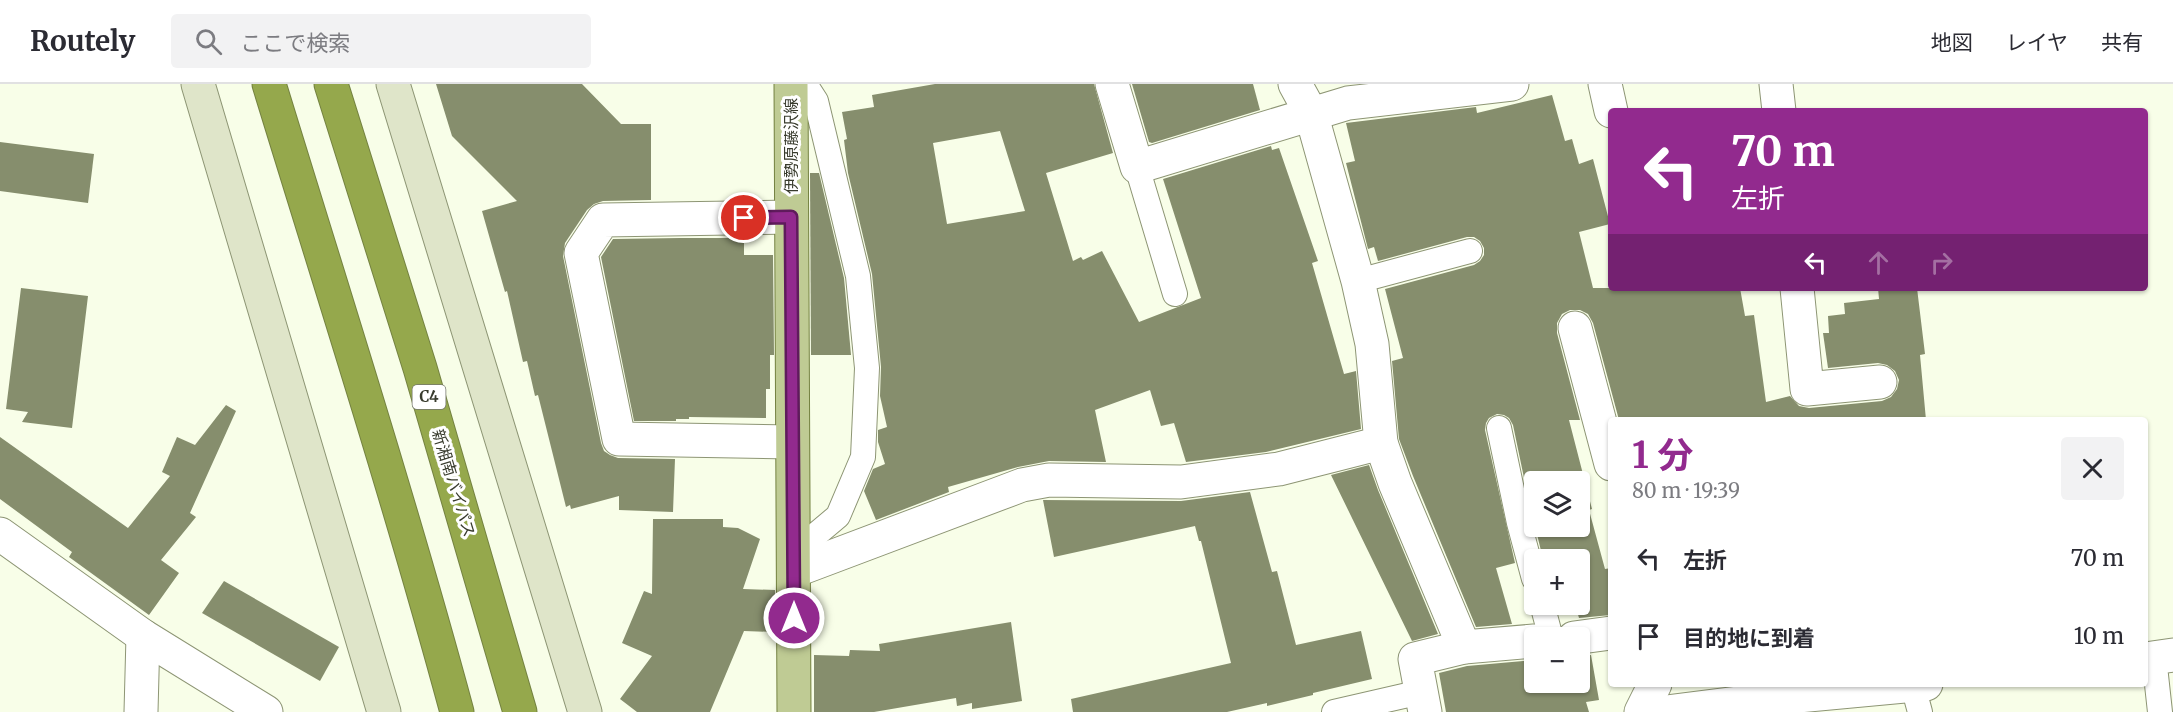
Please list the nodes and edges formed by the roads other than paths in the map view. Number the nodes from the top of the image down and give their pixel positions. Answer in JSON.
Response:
{"nodes":[{"id":1,"x":198,"y":84,"type":"edge"},
{"id":2,"x":269,"y":84,"type":"edge"},
{"id":3,"x":331,"y":84,"type":"edge"},
{"id":4,"x":393,"y":84,"type":"edge"},
{"id":5,"x":791,"y":84,"type":"edge"},
{"id":6,"x":805,"y":84,"type":"edge"},
{"id":7,"x":1112,"y":84,"type":"edge"},
{"id":8,"x":1295,"y":84,"type":"edge"},
{"id":9,"x":1512,"y":84,"type":"edge"},
{"id":10,"x":1605,"y":84,"type":"edge"},
{"id":11,"x":1776,"y":84,"type":"edge"},
{"id":12,"x":1401,"y":90,"type":"edge"},
{"id":13,"x":1610,"y":108,"type":"edge"},
{"id":14,"x":1779,"y":108,"type":"edge"},
{"id":15,"x":1311,"y":113,"type":"junction"},
{"id":16,"x":1137,"y":167,"type":"junction"},
{"id":17,"x":791,"y":217,"type":"junction"},
{"id":18,"x":1470,"y":251,"type":"dead end"},
{"id":19,"x":1358,"y":281,"type":"junction"},
{"id":20,"x":1797,"y":291,"type":"edge"},
{"id":21,"x":1175,"y":294,"type":"dead end"},
{"id":22,"x":1575,"y":328,"type":"dead end"},
{"id":23,"x":1880,"y":382,"type":"dead end"},
{"id":24,"x":1499,"y":428,"type":"dead end"},
{"id":25,"x":792,"y":442,"type":"junction"},
{"id":26,"x":1382,"y":443,"type":"junction"},
{"id":27,"x":1608,"y":453,"type":"edge"},
{"id":28,"x":0,"y":534,"type":"edge"},
{"id":29,"x":1526,"y":549,"type":"edge"},
{"id":30,"x":794,"y":562,"type":"junction"},
{"id":31,"x":1608,"y":633,"type":"edge"},
{"id":32,"x":143,"y":636,"type":"junction"},
{"id":33,"x":1590,"y":636,"type":"edge"},
{"id":34,"x":1524,"y":642,"type":"edge"},
{"id":35,"x":1464,"y":647,"type":"junction"},
{"id":36,"x":2157,"y":657,"type":"edge"},
{"id":37,"x":1636,"y":687,"type":"edge"},
{"id":38,"x":1653,"y":687,"type":"edge"},
{"id":39,"x":1776,"y":691,"type":"edge"},
{"id":40,"x":1920,"y":694,"type":"edge"},
{"id":41,"x":1423,"y":702,"type":"edge"},
{"id":42,"x":577,"y":709,"type":"edge"},
{"id":43,"x":141,"y":712,"type":"edge"},
{"id":44,"x":266,"y":712,"type":"edge"},
{"id":45,"x":384,"y":712,"type":"edge"},
{"id":46,"x":457,"y":712,"type":"edge"},
{"id":47,"x":520,"y":712,"type":"edge"},
{"id":48,"x":794,"y":712,"type":"edge"},
{"id":49,"x":1334,"y":712,"type":"edge"},
{"id":50,"x":1640,"y":712,"type":"edge"},
{"id":51,"x":1666,"y":712,"type":"edge"},
{"id":52,"x":2160,"y":712,"type":"edge"}],
"edges":[{"from":1,"to":45,"type":"street"},
{"from":2,"to":46,"type":"highway"},
{"from":3,"to":47,"type":"highway","name":"新湘南バイパス","number":"C4"},
{"from":4,"to":42,"type":"street"},
{"from":5,"to":17,"type":"main road","name":"伊勢原藤沢線"},
{"from":6,"to":30,"type":"lane"},
{"from":7,"to":16,"type":"street"},
{"from":8,"to":15,"type":"street"},
{"from":9,"to":12,"type":"street"},
{"from":10,"to":13,"type":"street"},
{"from":11,"to":14,"type":"street"},
{"from":12,"to":15,"type":"street"},
{"from":15,"to":16,"type":"street"},
{"from":15,"to":19,"type":"street"},
{"from":16,"to":21,"type":"lane"},
{"from":17,"to":25,"type":"main road","name":"伊勢原藤沢線"},
{"from":17,"to":25,"type":"street"},
{"from":18,"to":19,"type":"lane"},
{"from":19,"to":26,"type":"street"},
{"from":20,"to":23,"type":"street"},
{"from":22,"to":27,"type":"street"},
{"from":24,"to":29,"type":"lane"},
{"from":25,"to":30,"type":"main road","name":"伊勢原藤沢線"},
{"from":26,"to":30,"type":"street"},
{"from":26,"to":35,"type":"street"},
{"from":28,"to":32,"type":"street"},
{"from":30,"to":48,"type":"main road","name":"伊勢原藤沢線"},
{"from":31,"to":33,"type":"street"},
{"from":32,"to":43,"type":"street"},
{"from":32,"to":44,"type":"street"},
{"from":34,"to":35,"type":"street"},
{"from":35,"to":41,"type":"street"},
{"from":36,"to":52,"type":"lane"},
{"from":37,"to":50,"type":"street"},
{"from":38,"to":50,"type":"street"},
{"from":39,"to":40,"type":"street"},
{"from":39,"to":51,"type":"street"},
{"from":41,"to":49,"type":"lane"}]}
